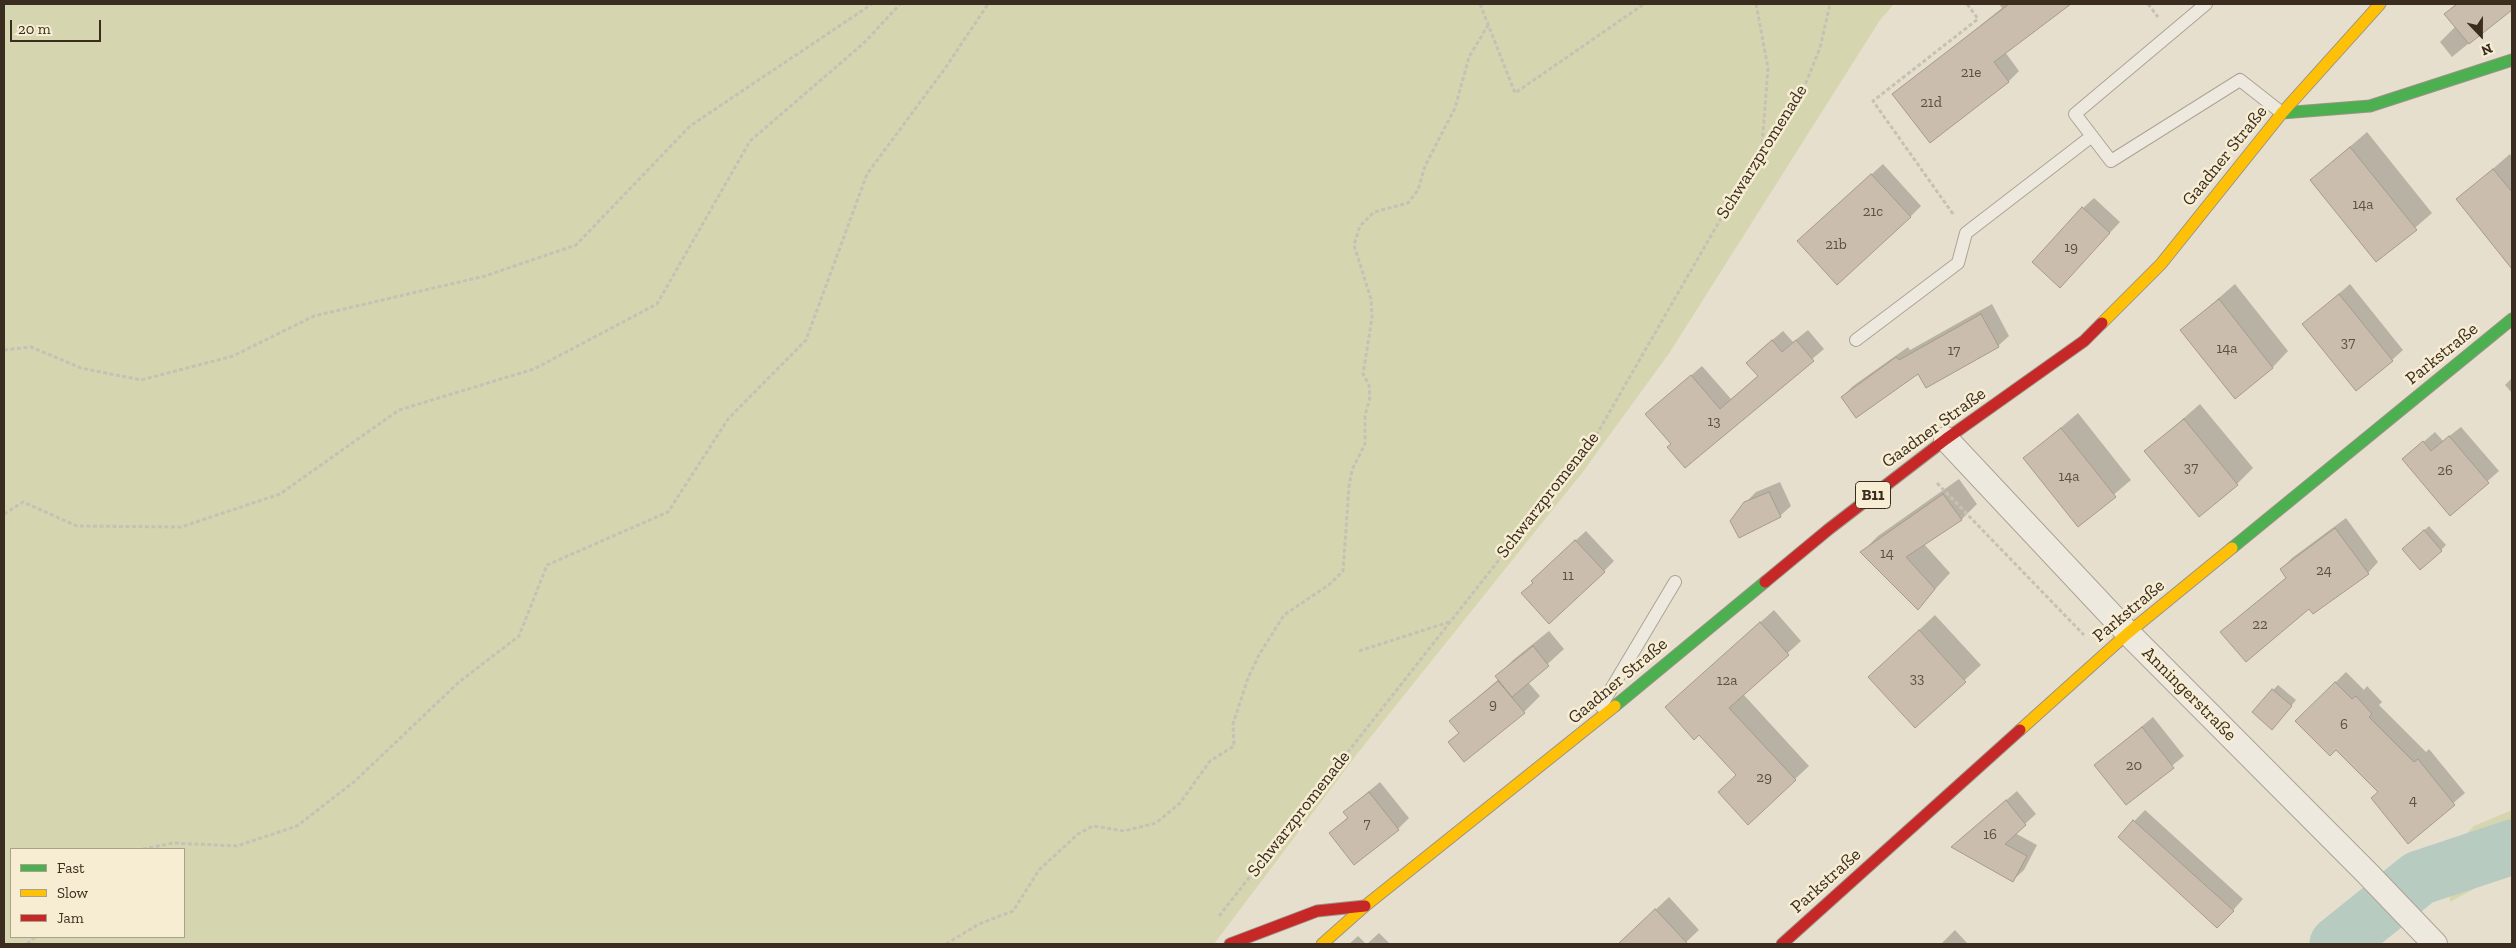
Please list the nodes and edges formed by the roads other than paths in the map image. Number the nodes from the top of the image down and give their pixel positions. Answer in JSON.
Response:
{"nodes":[{"id":1,"x":2206,"y":4,"type":"edge"},
{"id":2,"x":2380,"y":4,"type":"edge"},
{"id":3,"x":2512,"y":60,"type":"edge"},
{"id":4,"x":2282,"y":114,"type":"junction"},
{"id":5,"x":2092,"y":136,"type":"junction"},
{"id":6,"x":2512,"y":319,"type":"edge"},
{"id":7,"x":1856,"y":340,"type":"dead end"},
{"id":8,"x":1946,"y":439,"type":"junction"},
{"id":9,"x":1675,"y":582,"type":"dead end"},
{"id":10,"x":2128,"y":633,"type":"junction"},
{"id":11,"x":1587,"y":729,"type":"junction"},
{"id":12,"x":1365,"y":906,"type":"junction"},
{"id":13,"x":1230,"y":944,"type":"edge"},
{"id":14,"x":1322,"y":944,"type":"edge"},
{"id":15,"x":1782,"y":944,"type":"edge"},
{"id":16,"x":2435,"y":944,"type":"edge"}],
"edges":[{"from":1,"to":5,"type":"lane"},
{"from":2,"to":4,"type":"main road","name":"Gaadner Straße","number":"B11"},
{"from":3,"to":4,"type":"main road"},
{"from":4,"to":5,"type":"lane"},
{"from":4,"to":8,"type":"main road","name":"Gaadner Straße","number":"B11"},
{"from":5,"to":7,"type":"lane"},
{"from":6,"to":10,"type":"main road","name":"Parkstraße"},
{"from":8,"to":10,"type":"street","name":"Anningerstraße"},
{"from":8,"to":11,"type":"main road","name":"Gaadner Straße","number":"B11"},
{"from":9,"to":11,"type":"lane"},
{"from":10,"to":15,"type":"main road","name":"Parkstraße"},
{"from":10,"to":16,"type":"street","name":"Anningerstraße"},
{"from":11,"to":12,"type":"main road","name":"Gaadner Straße","number":"B11"},
{"from":12,"to":13,"type":"main road"},
{"from":12,"to":14,"type":"main road","name":"Gaadner Straße","number":"B11"}]}
